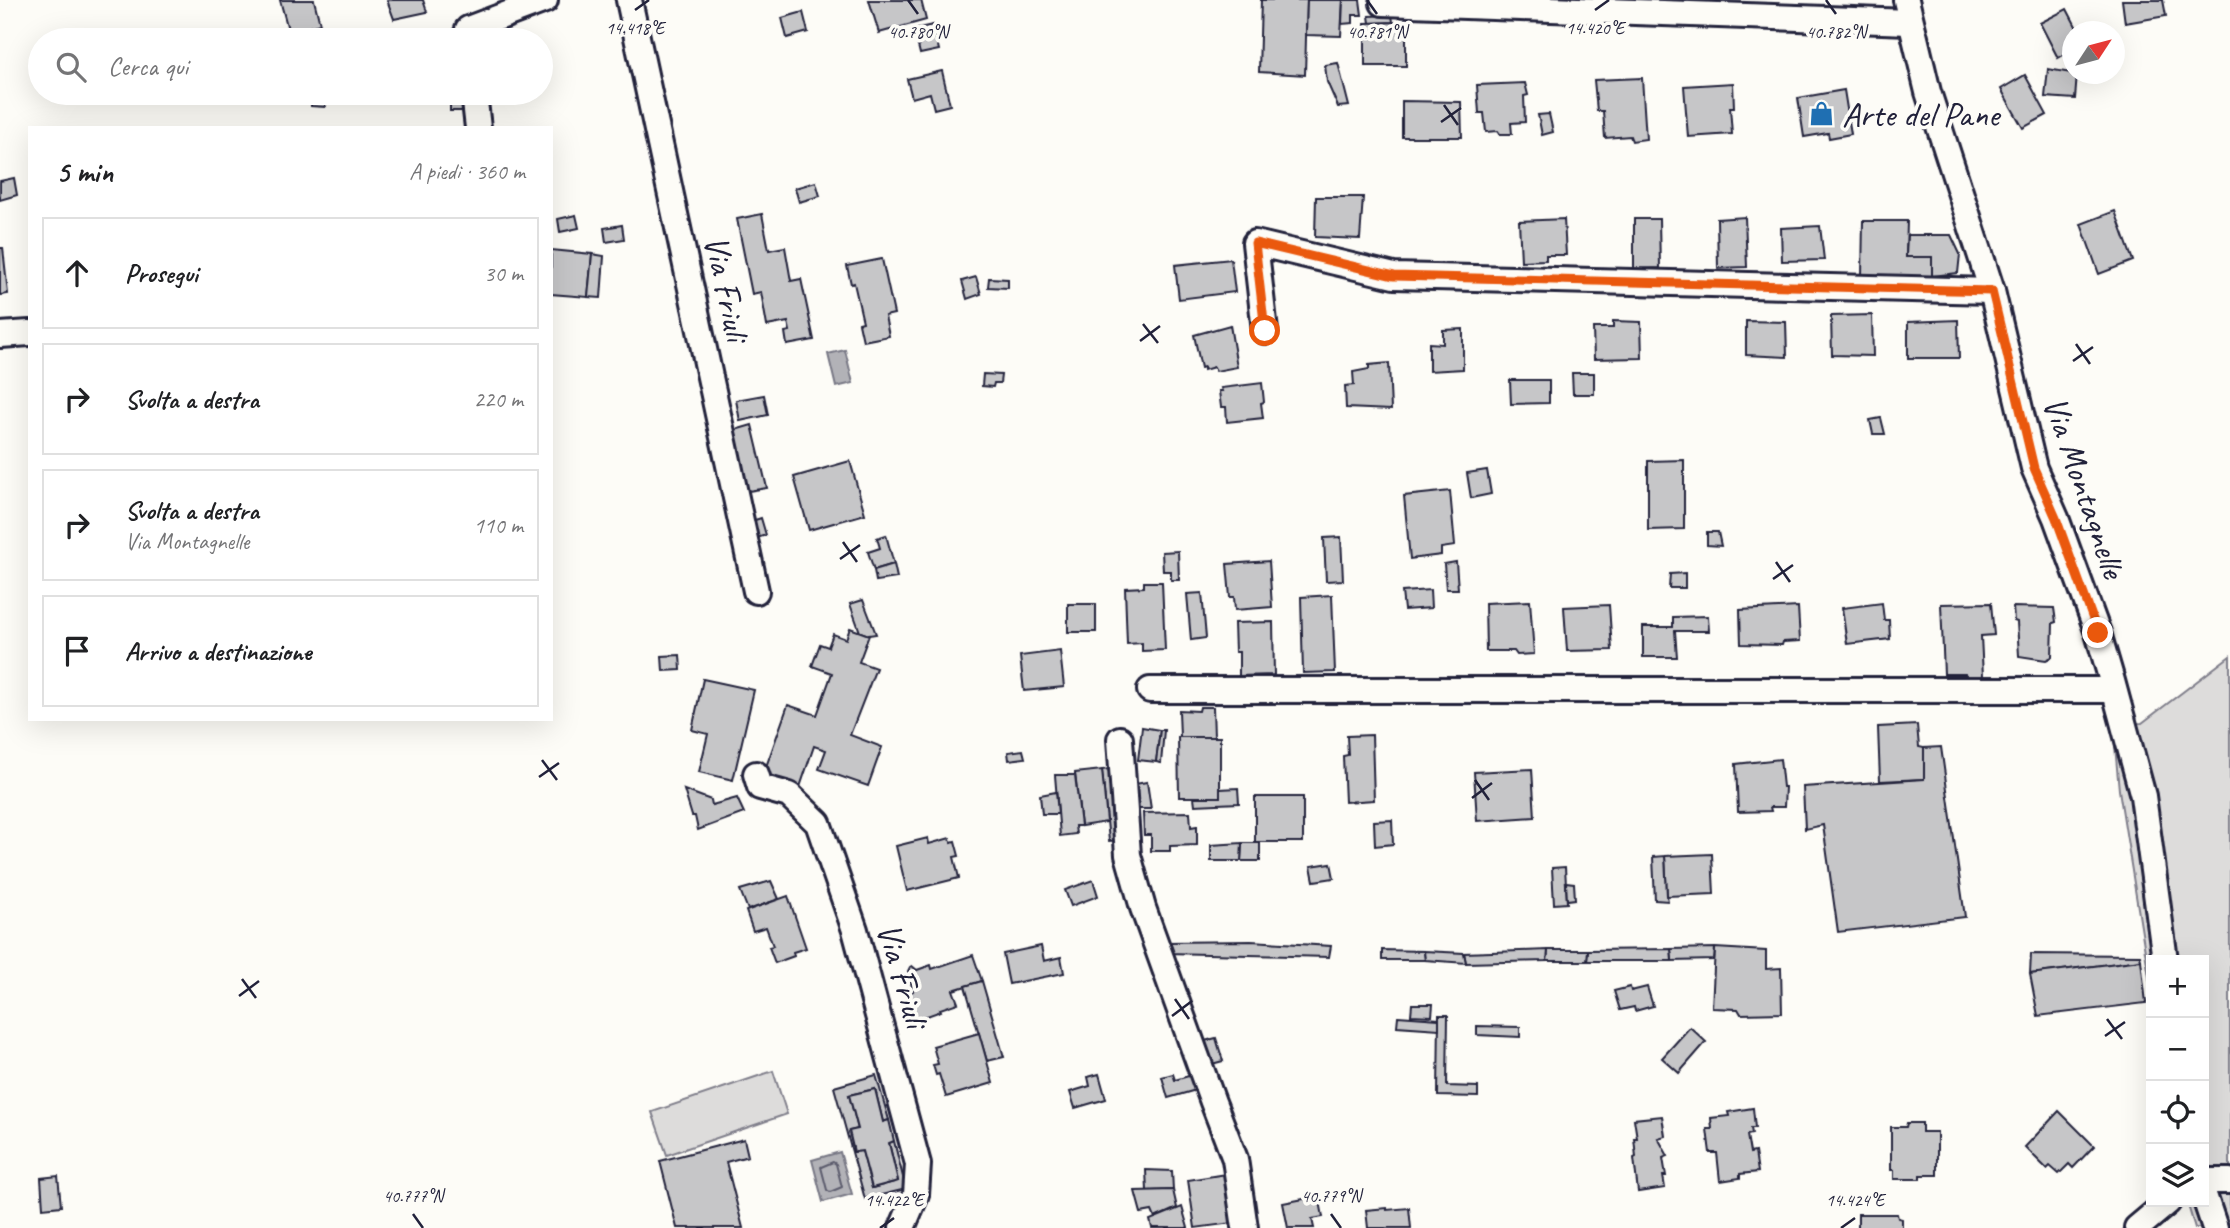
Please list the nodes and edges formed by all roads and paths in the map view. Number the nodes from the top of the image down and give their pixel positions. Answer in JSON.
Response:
{"nodes":[{"id":1,"x":545,"y":0,"type":"edge"},
{"id":2,"x":629,"y":0,"type":"edge"},
{"id":3,"x":1382,"y":3,"type":"dead end"},
{"id":4,"x":1908,"y":11,"type":"edge"},
{"id":5,"x":471,"y":28,"type":"edge"},
{"id":6,"x":475,"y":105,"type":"edge"},
{"id":7,"x":478,"y":126,"type":"edge"},
{"id":8,"x":1992,"y":291,"type":"junction"},
{"id":9,"x":1265,"y":331,"type":"dead end"},
{"id":10,"x":28,"y":333,"type":"edge"},
{"id":11,"x":0,"y":335,"type":"edge"},
{"id":12,"x":755,"y":591,"type":"dead end"},
{"id":13,"x":1150,"y":690,"type":"dead end"},
{"id":14,"x":2113,"y":691,"type":"junction"},
{"id":15,"x":1120,"y":739,"type":"dead end"},
{"id":16,"x":756,"y":774,"type":"dead end"},
{"id":17,"x":2164,"y":955,"type":"edge"},
{"id":18,"x":2209,"y":1181,"type":"edge"},
{"id":19,"x":2230,"y":1181,"type":"edge"},
{"id":20,"x":2162,"y":1207,"type":"edge"},
{"id":21,"x":2208,"y":1207,"type":"edge"},
{"id":22,"x":902,"y":1228,"type":"edge"},
{"id":23,"x":1245,"y":1228,"type":"edge"},
{"id":24,"x":2137,"y":1228,"type":"edge"},
{"id":25,"x":2215,"y":1228,"type":"edge"}],
"edges":[{"from":1,"to":5,"type":"street"},
{"from":2,"to":12,"type":"street","name":"Via Friuli"},
{"from":3,"to":4,"type":"street"},
{"from":4,"to":8,"type":"street","name":"Via Montagnelle"},
{"from":6,"to":7,"type":"street"},
{"from":8,"to":9,"type":"street"},
{"from":8,"to":14,"type":"street","name":"Via Montagnelle"},
{"from":10,"to":11,"type":"street"},
{"from":13,"to":14,"type":"street"},
{"from":14,"to":17,"type":"street","name":"Via Montagnelle"},
{"from":15,"to":23,"type":"street"},
{"from":16,"to":22,"type":"street","name":"Via Friuli"},
{"from":18,"to":19,"type":"street"},
{"from":20,"to":24,"type":"street"},
{"from":21,"to":25,"type":"street"}]}
